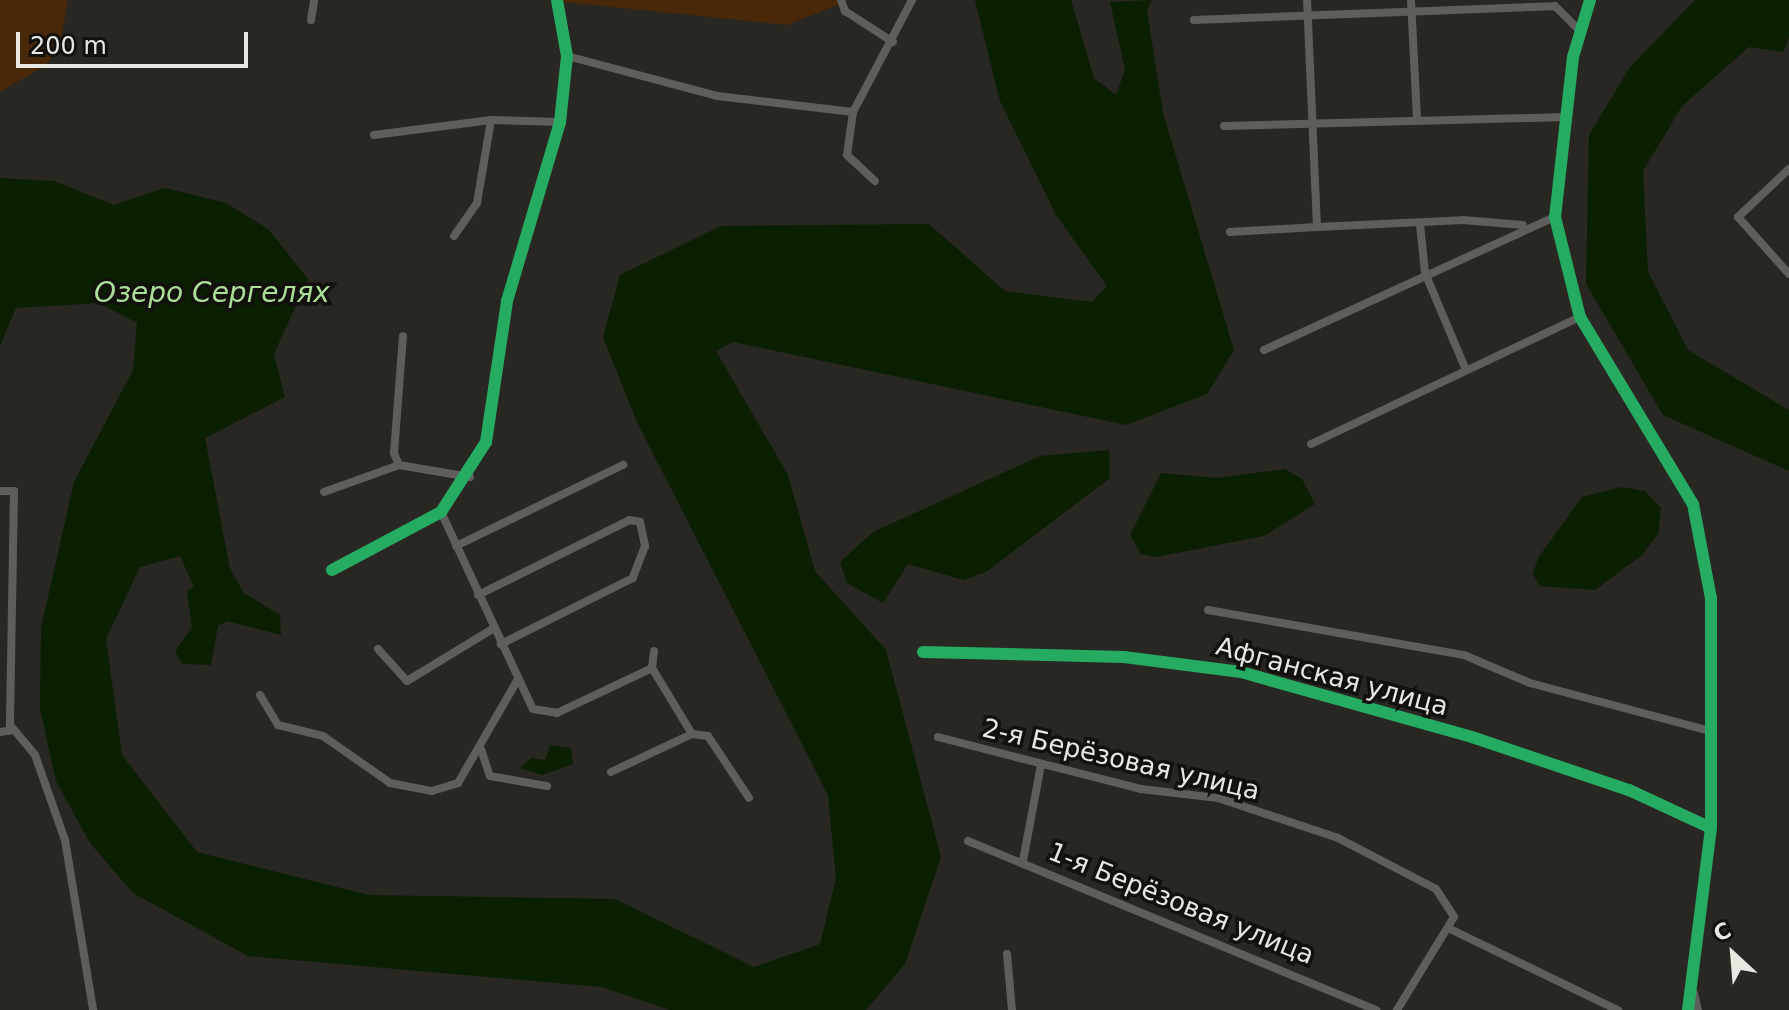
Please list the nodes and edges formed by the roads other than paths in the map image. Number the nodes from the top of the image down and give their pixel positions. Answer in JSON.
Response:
{"nodes":[{"id":1,"x":314,"y":0,"type":"edge"},
{"id":2,"x":557,"y":0,"type":"edge"},
{"id":3,"x":841,"y":0,"type":"edge"},
{"id":4,"x":912,"y":0,"type":"edge"},
{"id":5,"x":1307,"y":0,"type":"edge"},
{"id":6,"x":1411,"y":0,"type":"edge"},
{"id":7,"x":1590,"y":0,"type":"edge"},
{"id":8,"x":1412,"y":13,"type":"junction"},
{"id":9,"x":1308,"y":16,"type":"junction"},
{"id":10,"x":311,"y":20,"type":"dead end"},
{"id":11,"x":1194,"y":20,"type":"dead end"},
{"id":12,"x":1579,"y":30,"type":"junction"},
{"id":13,"x":893,"y":42,"type":"junction"},
{"id":14,"x":567,"y":56,"type":"junction"},
{"id":15,"x":853,"y":112,"type":"junction"},
{"id":16,"x":1417,"y":117,"type":"junction"},
{"id":17,"x":1564,"y":117,"type":"junction"},
{"id":18,"x":491,"y":120,"type":"junction"},
{"id":19,"x":1312,"y":121,"type":"junction"},
{"id":20,"x":560,"y":122,"type":"junction"},
{"id":21,"x":1224,"y":126,"type":"dead end"},
{"id":22,"x":374,"y":135,"type":"dead end"},
{"id":23,"x":1789,"y":169,"type":"edge"},
{"id":24,"x":875,"y":181,"type":"dead end"},
{"id":25,"x":1555,"y":217,"type":"junction"},
{"id":26,"x":1420,"y":224,"type":"junction"},
{"id":27,"x":1523,"y":225,"type":"junction"},
{"id":28,"x":1317,"y":227,"type":"junction"},
{"id":29,"x":1230,"y":232,"type":"dead end"},
{"id":30,"x":454,"y":236,"type":"dead end"},
{"id":31,"x":1425,"y":273,"type":"junction"},
{"id":32,"x":1789,"y":274,"type":"edge"},
{"id":33,"x":1580,"y":317,"type":"junction"},
{"id":34,"x":403,"y":336,"type":"dead end"},
{"id":35,"x":1264,"y":350,"type":"dead end"},
{"id":36,"x":1466,"y":370,"type":"junction"},
{"id":37,"x":1311,"y":444,"type":"dead end"},
{"id":38,"x":399,"y":465,"type":"junction"},
{"id":39,"x":623,"y":465,"type":"dead end"},
{"id":40,"x":470,"y":477,"type":"junction"},
{"id":41,"x":0,"y":491,"type":"edge"},
{"id":42,"x":324,"y":492,"type":"dead end"},
{"id":43,"x":441,"y":512,"type":"junction"},
{"id":44,"x":456,"y":546,"type":"junction"},
{"id":45,"x":332,"y":570,"type":"dead end"},
{"id":46,"x":478,"y":595,"type":"junction"},
{"id":47,"x":1208,"y":610,"type":"dead end"},
{"id":48,"x":494,"y":628,"type":"junction"},
{"id":49,"x":501,"y":644,"type":"junction"},
{"id":50,"x":378,"y":649,"type":"dead end"},
{"id":51,"x":654,"y":651,"type":"dead end"},
{"id":52,"x":923,"y":652,"type":"dead end"},
{"id":53,"x":652,"y":668,"type":"junction"},
{"id":54,"x":518,"y":679,"type":"junction"},
{"id":55,"x":260,"y":695,"type":"dead end"},
{"id":56,"x":14,"y":730,"type":"junction"},
{"id":57,"x":1711,"y":731,"type":"junction"},
{"id":58,"x":0,"y":732,"type":"edge"},
{"id":59,"x":692,"y":734,"type":"junction"},
{"id":60,"x":938,"y":737,"type":"dead end"},
{"id":61,"x":481,"y":749,"type":"junction"},
{"id":62,"x":1041,"y":765,"type":"junction"},
{"id":63,"x":611,"y":772,"type":"dead end"},
{"id":64,"x":547,"y":786,"type":"dead end"},
{"id":65,"x":749,"y":798,"type":"dead end"},
{"id":66,"x":1711,"y":828,"type":"junction"},
{"id":67,"x":968,"y":841,"type":"dead end"},
{"id":68,"x":1023,"y":861,"type":"junction"},
{"id":69,"x":1448,"y":928,"type":"junction"},
{"id":70,"x":1007,"y":954,"type":"dead end"},
{"id":71,"x":1692,"y":989,"type":"junction"},
{"id":72,"x":93,"y":1010,"type":"edge"},
{"id":73,"x":1012,"y":1010,"type":"edge"},
{"id":74,"x":1376,"y":1010,"type":"edge"},
{"id":75,"x":1397,"y":1010,"type":"edge"},
{"id":76,"x":1618,"y":1010,"type":"edge"},
{"id":77,"x":1688,"y":1010,"type":"edge"},
{"id":78,"x":1698,"y":1010,"type":"edge"}],
"edges":[{"from":1,"to":10,"type":"street"},
{"from":2,"to":14,"type":"street"},
{"from":3,"to":13,"type":"street"},
{"from":4,"to":13,"type":"street"},
{"from":5,"to":9,"type":"street"},
{"from":6,"to":8,"type":"street"},
{"from":7,"to":12,"type":"street"},
{"from":8,"to":9,"type":"street"},
{"from":8,"to":12,"type":"street"},
{"from":8,"to":16,"type":"street"},
{"from":9,"to":11,"type":"street"},
{"from":9,"to":19,"type":"street"},
{"from":12,"to":17,"type":"street"},
{"from":13,"to":15,"type":"street"},
{"from":14,"to":15,"type":"street"},
{"from":14,"to":20,"type":"street"},
{"from":15,"to":24,"type":"street"},
{"from":16,"to":17,"type":"street"},
{"from":16,"to":19,"type":"street"},
{"from":17,"to":25,"type":"street"},
{"from":18,"to":20,"type":"street"},
{"from":18,"to":22,"type":"street"},
{"from":18,"to":30,"type":"street"},
{"from":19,"to":21,"type":"street"},
{"from":19,"to":28,"type":"street"},
{"from":20,"to":40,"type":"street"},
{"from":23,"to":32,"type":"street"},
{"from":25,"to":27,"type":"street"},
{"from":25,"to":33,"type":"street"},
{"from":26,"to":27,"type":"street"},
{"from":26,"to":28,"type":"street"},
{"from":26,"to":31,"type":"street"},
{"from":27,"to":31,"type":"street"},
{"from":28,"to":29,"type":"street"},
{"from":31,"to":35,"type":"street"},
{"from":31,"to":36,"type":"street"},
{"from":33,"to":36,"type":"street"},
{"from":33,"to":57,"type":"street"},
{"from":34,"to":38,"type":"street"},
{"from":36,"to":37,"type":"street"},
{"from":38,"to":40,"type":"street"},
{"from":38,"to":42,"type":"street"},
{"from":39,"to":44,"type":"street"},
{"from":40,"to":43,"type":"street"},
{"from":41,"to":56,"type":"street"},
{"from":43,"to":44,"type":"street"},
{"from":43,"to":45,"type":"street"},
{"from":44,"to":46,"type":"street"},
{"from":46,"to":48,"type":"street"},
{"from":46,"to":49,"type":"street"},
{"from":47,"to":57,"type":"street"},
{"from":48,"to":49,"type":"street"},
{"from":48,"to":50,"type":"street"},
{"from":49,"to":54,"type":"street"},
{"from":51,"to":53,"type":"street"},
{"from":52,"to":66,"type":"street","name":"Афганская улица"},
{"from":53,"to":54,"type":"street"},
{"from":53,"to":59,"type":"street"},
{"from":54,"to":61,"type":"street"},
{"from":55,"to":61,"type":"street"},
{"from":56,"to":58,"type":"street"},
{"from":56,"to":72,"type":"street"},
{"from":57,"to":66,"type":"street"},
{"from":59,"to":63,"type":"street"},
{"from":59,"to":65,"type":"street"},
{"from":60,"to":62,"type":"street","name":"2-я Берёзовая улица"},
{"from":61,"to":64,"type":"street"},
{"from":62,"to":68,"type":"street"},
{"from":62,"to":69,"type":"street","name":"2-я Берёзовая улица"},
{"from":66,"to":71,"type":"street"},
{"from":67,"to":68,"type":"street","name":"1-я Берёзовая улица"},
{"from":68,"to":74,"type":"street","name":"1-я Берёзовая улица"},
{"from":69,"to":75,"type":"street"},
{"from":69,"to":76,"type":"street"},
{"from":70,"to":73,"type":"street"},
{"from":71,"to":77,"type":"street"},
{"from":71,"to":78,"type":"street"}]}
